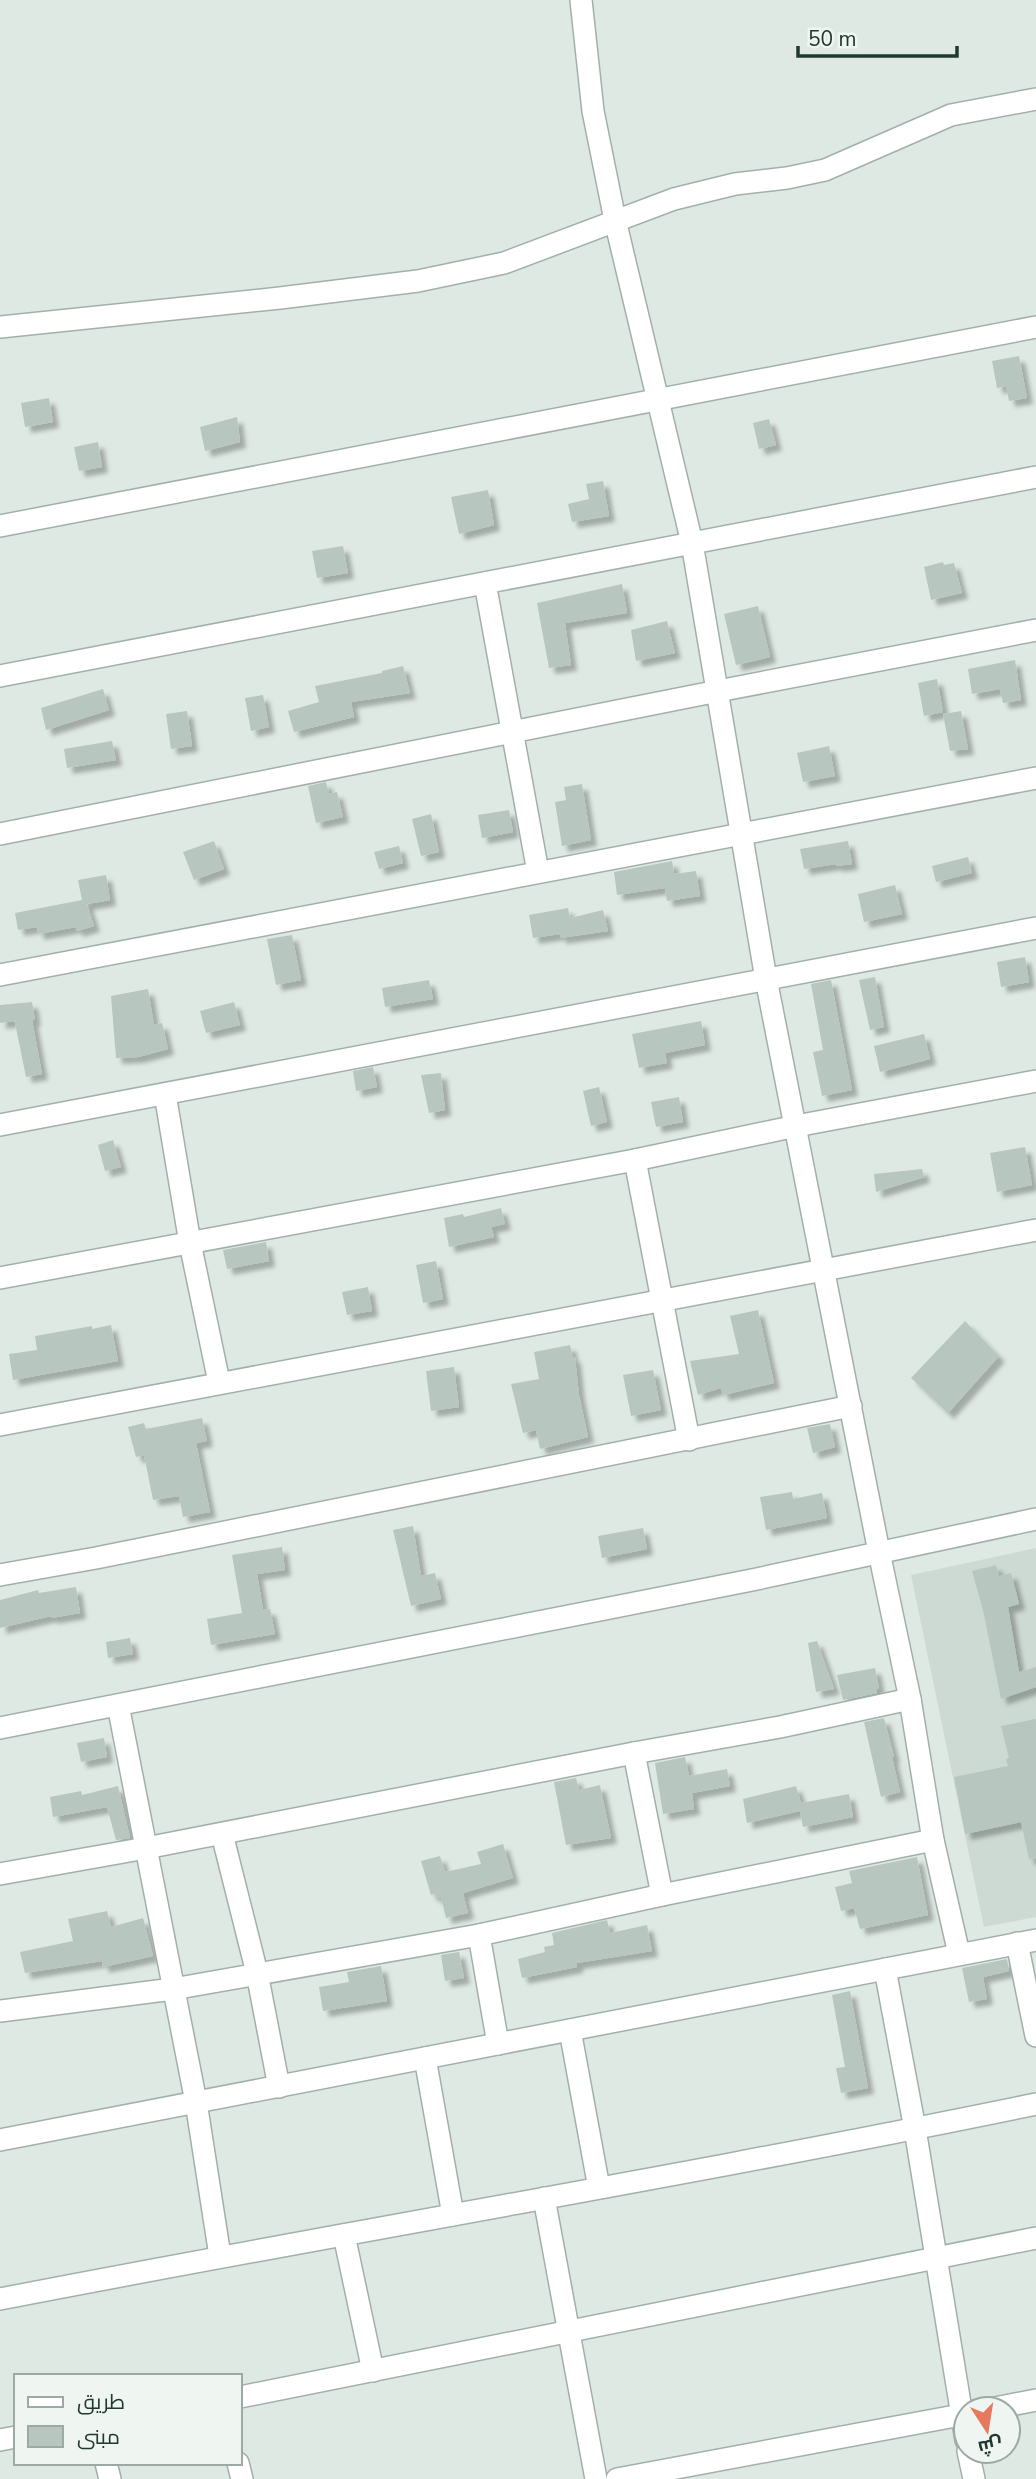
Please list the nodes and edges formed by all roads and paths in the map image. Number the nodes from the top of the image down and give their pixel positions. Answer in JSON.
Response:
{"nodes":[{"id":1,"x":581,"y":0,"type":"edge"},
{"id":2,"x":1036,"y":99,"type":"edge"},
{"id":3,"x":615,"y":220,"type":"junction"},
{"id":4,"x":0,"y":327,"type":"edge"},
{"id":5,"x":1036,"y":327,"type":"edge"},
{"id":6,"x":658,"y":400,"type":"junction"},
{"id":7,"x":1036,"y":477,"type":"edge"},
{"id":8,"x":0,"y":526,"type":"edge"},
{"id":9,"x":692,"y":543,"type":"junction"},
{"id":10,"x":485,"y":583,"type":"junction"},
{"id":11,"x":1036,"y":630,"type":"edge"},
{"id":12,"x":0,"y":676,"type":"edge"},
{"id":13,"x":718,"y":691,"type":"junction"},
{"id":14,"x":513,"y":732,"type":"junction"},
{"id":15,"x":1036,"y":778,"type":"edge"},
{"id":16,"x":743,"y":833,"type":"junction"},
{"id":17,"x":0,"y":834,"type":"edge"},
{"id":18,"x":538,"y":872,"type":"junction"},
{"id":19,"x":1036,"y":928,"type":"edge"},
{"id":20,"x":0,"y":975,"type":"edge"},
{"id":21,"x":766,"y":979,"type":"junction"},
{"id":22,"x":1036,"y":1081,"type":"edge"},
{"id":23,"x":165,"y":1094,"type":"junction"},
{"id":24,"x":0,"y":1125,"type":"edge"},
{"id":25,"x":796,"y":1126,"type":"junction"},
{"id":26,"x":635,"y":1160,"type":"junction"},
{"id":27,"x":1036,"y":1230,"type":"edge"},
{"id":28,"x":190,"y":1243,"type":"junction"},
{"id":29,"x":823,"y":1269,"type":"junction"},
{"id":30,"x":0,"y":1278,"type":"edge"},
{"id":31,"x":662,"y":1299,"type":"junction"},
{"id":32,"x":219,"y":1382,"type":"junction"},
{"id":33,"x":851,"y":1406,"type":"junction"},
{"id":34,"x":0,"y":1425,"type":"edge"},
{"id":35,"x":689,"y":1440,"type":"junction"},
{"id":36,"x":1036,"y":1519,"type":"edge"},
{"id":37,"x":879,"y":1552,"type":"junction"},
{"id":38,"x":0,"y":1575,"type":"edge"},
{"id":39,"x":910,"y":1699,"type":"junction"},
{"id":40,"x":118,"y":1705,"type":"junction"},
{"id":41,"x":0,"y":1728,"type":"edge"},
{"id":42,"x":634,"y":1753,"type":"junction"},
{"id":43,"x":222,"y":1833,"type":"junction"},
{"id":44,"x":933,"y":1840,"type":"junction"},
{"id":45,"x":146,"y":1848,"type":"junction"},
{"id":46,"x":0,"y":1874,"type":"edge"},
{"id":47,"x":662,"y":1895,"type":"junction"},
{"id":48,"x":480,"y":1935,"type":"junction"},
{"id":49,"x":1027,"y":1942,"type":"edge"},
{"id":50,"x":959,"y":1954,"type":"junction"},
{"id":51,"x":886,"y":1969,"type":"junction"},
{"id":52,"x":257,"y":1973,"type":"junction"},
{"id":53,"x":173,"y":1989,"type":"junction"},
{"id":54,"x":0,"y":2011,"type":"edge"},
{"id":55,"x":570,"y":2030,"type":"junction"},
{"id":56,"x":1036,"y":2036,"type":"edge"},
{"id":57,"x":498,"y":2044,"type":"junction"},
{"id":58,"x":425,"y":2058,"type":"junction"},
{"id":59,"x":279,"y":2087,"type":"junction"},
{"id":60,"x":196,"y":2102,"type":"junction"},
{"id":61,"x":1036,"y":2104,"type":"edge"},
{"id":62,"x":915,"y":2129,"type":"junction"},
{"id":63,"x":0,"y":2140,"type":"edge"},
{"id":64,"x":599,"y":2188,"type":"junction"},
{"id":65,"x":544,"y":2198,"type":"junction"},
{"id":66,"x":453,"y":2215,"type":"junction"},
{"id":67,"x":344,"y":2235,"type":"junction"},
{"id":68,"x":1036,"y":2238,"type":"edge"},
{"id":69,"x":220,"y":2256,"type":"junction"},
{"id":70,"x":935,"y":2258,"type":"junction"},
{"id":71,"x":0,"y":2299,"type":"edge"},
{"id":72,"x":569,"y":2331,"type":"junction"},
{"id":73,"x":373,"y":2371,"type":"junction"},
{"id":74,"x":960,"y":2395,"type":"edge"},
{"id":75,"x":242,"y":2397,"type":"edge"},
{"id":76,"x":952,"y":2416,"type":"edge"},
{"id":77,"x":677,"y":2473,"type":"edge"},
{"id":78,"x":596,"y":2479,"type":"edge"},
{"id":79,"x":617,"y":2479,"type":"edge"}],
"edges":[{"from":1,"to":3,"type":"street"},
{"from":2,"to":3,"type":"street"},
{"from":3,"to":4,"type":"street"},
{"from":3,"to":6,"type":"street"},
{"from":5,"to":6,"type":"street"},
{"from":6,"to":8,"type":"street"},
{"from":6,"to":9,"type":"street"},
{"from":7,"to":9,"type":"street"},
{"from":9,"to":10,"type":"street"},
{"from":9,"to":13,"type":"street"},
{"from":10,"to":12,"type":"street"},
{"from":10,"to":14,"type":"street"},
{"from":11,"to":13,"type":"street"},
{"from":13,"to":14,"type":"street"},
{"from":13,"to":16,"type":"street"},
{"from":14,"to":17,"type":"street"},
{"from":14,"to":18,"type":"street"},
{"from":15,"to":16,"type":"street"},
{"from":16,"to":18,"type":"street"},
{"from":16,"to":21,"type":"street"},
{"from":18,"to":20,"type":"street"},
{"from":19,"to":21,"type":"street"},
{"from":21,"to":23,"type":"street"},
{"from":21,"to":25,"type":"street"},
{"from":22,"to":25,"type":"street"},
{"from":23,"to":24,"type":"street"},
{"from":23,"to":28,"type":"street"},
{"from":25,"to":26,"type":"street"},
{"from":25,"to":29,"type":"street"},
{"from":26,"to":28,"type":"street"},
{"from":26,"to":31,"type":"street"},
{"from":27,"to":29,"type":"street"},
{"from":28,"to":30,"type":"street"},
{"from":28,"to":32,"type":"street"},
{"from":29,"to":31,"type":"street"},
{"from":29,"to":33,"type":"street"},
{"from":31,"to":32,"type":"street"},
{"from":31,"to":35,"type":"street"},
{"from":32,"to":34,"type":"street"},
{"from":33,"to":35,"type":"street"},
{"from":33,"to":37,"type":"street"},
{"from":35,"to":38,"type":"street"},
{"from":36,"to":37,"type":"street"},
{"from":37,"to":39,"type":"street"},
{"from":37,"to":40,"type":"street"},
{"from":39,"to":42,"type":"street"},
{"from":39,"to":44,"type":"street"},
{"from":40,"to":41,"type":"street"},
{"from":40,"to":45,"type":"street"},
{"from":42,"to":43,"type":"street"},
{"from":42,"to":47,"type":"street"},
{"from":43,"to":45,"type":"street"},
{"from":43,"to":52,"type":"street"},
{"from":44,"to":47,"type":"street"},
{"from":44,"to":50,"type":"street"},
{"from":45,"to":46,"type":"street"},
{"from":45,"to":53,"type":"street"},
{"from":47,"to":48,"type":"street"},
{"from":48,"to":52,"type":"street"},
{"from":48,"to":57,"type":"street"},
{"from":49,"to":50,"type":"street"},
{"from":49,"to":56,"type":"street"},
{"from":50,"to":51,"type":"street"},
{"from":51,"to":55,"type":"street"},
{"from":51,"to":62,"type":"street"},
{"from":52,"to":53,"type":"street"},
{"from":52,"to":59,"type":"street"},
{"from":53,"to":54,"type":"street"},
{"from":53,"to":60,"type":"street"},
{"from":55,"to":57,"type":"street"},
{"from":55,"to":64,"type":"street"},
{"from":57,"to":58,"type":"street"},
{"from":58,"to":59,"type":"street"},
{"from":58,"to":66,"type":"street"},
{"from":59,"to":60,"type":"street"},
{"from":60,"to":63,"type":"street"},
{"from":60,"to":69,"type":"street"},
{"from":61,"to":62,"type":"street"},
{"from":62,"to":64,"type":"street"},
{"from":62,"to":70,"type":"street"},
{"from":64,"to":65,"type":"street"},
{"from":65,"to":66,"type":"street"},
{"from":65,"to":72,"type":"street"},
{"from":66,"to":67,"type":"street"},
{"from":67,"to":69,"type":"street"},
{"from":67,"to":73,"type":"street"},
{"from":68,"to":70,"type":"street"},
{"from":69,"to":71,"type":"street"},
{"from":70,"to":72,"type":"street"},
{"from":70,"to":74,"type":"street"},
{"from":72,"to":73,"type":"street"},
{"from":72,"to":78,"type":"street"},
{"from":73,"to":75,"type":"street"},
{"from":76,"to":77,"type":"street"},
{"from":77,"to":79,"type":"street"}]}
